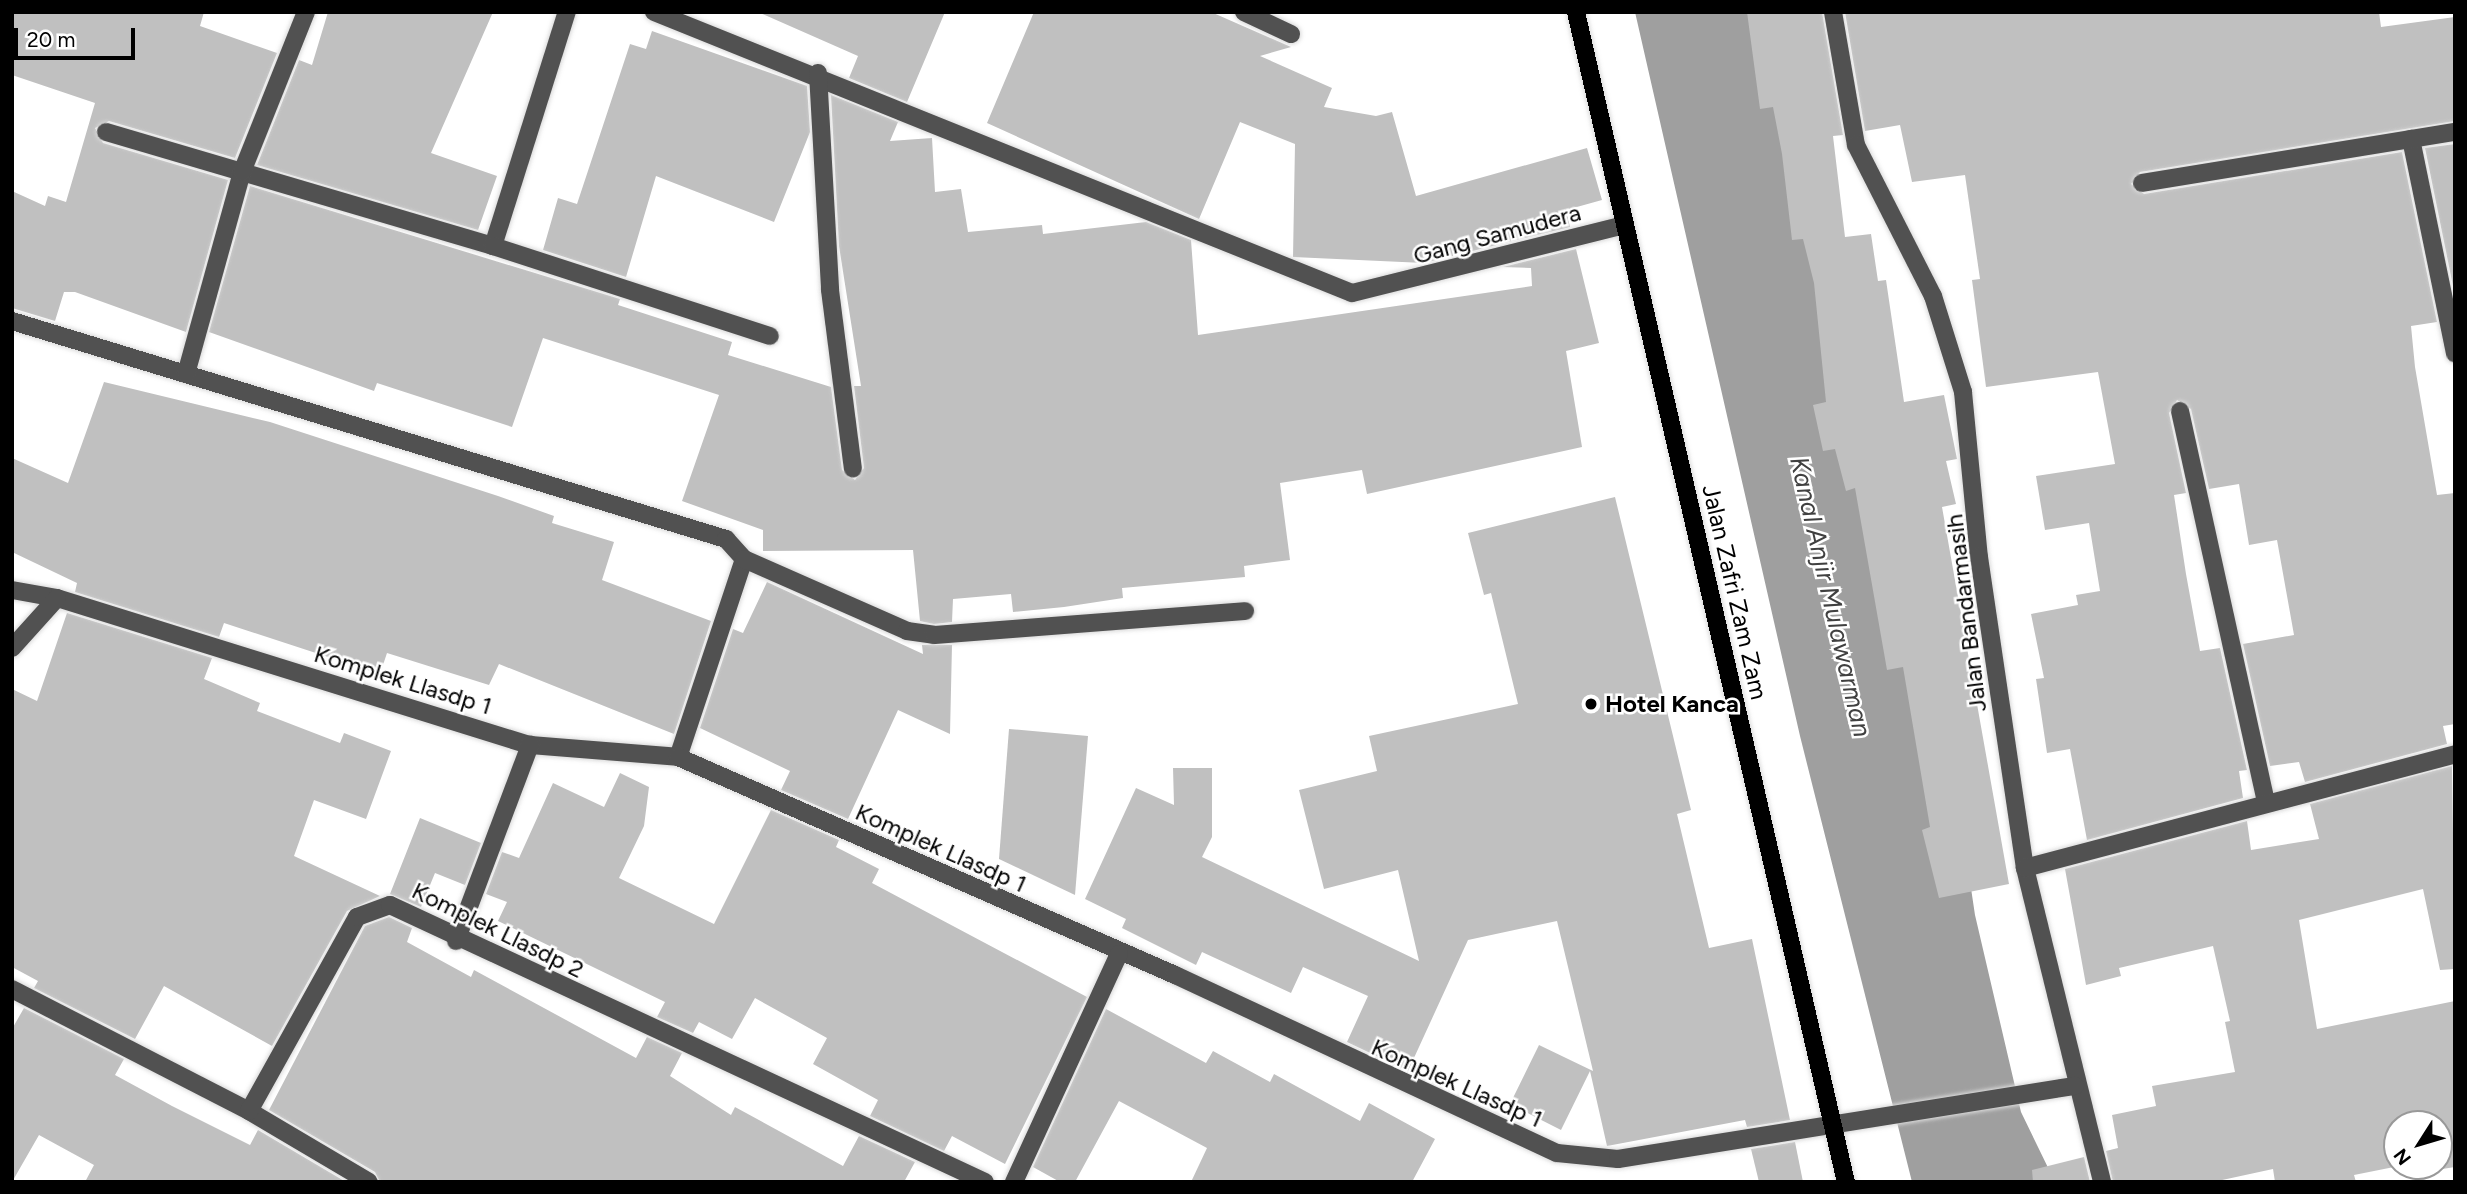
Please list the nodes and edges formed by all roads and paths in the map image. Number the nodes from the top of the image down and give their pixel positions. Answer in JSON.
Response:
{"nodes":[{"id":1,"x":306,"y":12,"type":"edge"},
{"id":2,"x":567,"y":12,"type":"edge"},
{"id":3,"x":654,"y":12,"type":"edge"},
{"id":4,"x":1244,"y":12,"type":"edge"},
{"id":5,"x":1576,"y":12,"type":"edge"},
{"id":6,"x":1833,"y":12,"type":"edge"},
{"id":7,"x":1291,"y":34,"type":"dead end"},
{"id":8,"x":818,"y":73,"type":"junction"},
{"id":9,"x":106,"y":132,"type":"dead end"},
{"id":10,"x":2455,"y":132,"type":"edge"},
{"id":11,"x":2410,"y":139,"type":"junction"},
{"id":12,"x":242,"y":172,"type":"junction"},
{"id":13,"x":2142,"y":183,"type":"dead end"},
{"id":14,"x":1625,"y":225,"type":"junction"},
{"id":15,"x":493,"y":246,"type":"junction"},
{"id":16,"x":12,"y":321,"type":"edge"},
{"id":17,"x":770,"y":337,"type":"dead end"},
{"id":18,"x":2455,"y":354,"type":"edge"},
{"id":19,"x":186,"y":374,"type":"junction"},
{"id":20,"x":2180,"y":411,"type":"dead end"},
{"id":21,"x":853,"y":469,"type":"dead end"},
{"id":22,"x":744,"y":559,"type":"junction"},
{"id":23,"x":12,"y":590,"type":"edge"},
{"id":24,"x":57,"y":598,"type":"junction"},
{"id":25,"x":1245,"y":611,"type":"dead end"},
{"id":26,"x":12,"y":648,"type":"edge"},
{"id":27,"x":530,"y":745,"type":"junction"},
{"id":28,"x":2455,"y":754,"type":"edge"},
{"id":29,"x":678,"y":757,"type":"junction"},
{"id":30,"x":2266,"y":803,"type":"junction"},
{"id":31,"x":2025,"y":868,"type":"junction"},
{"id":32,"x":456,"y":941,"type":"junction"},
{"id":33,"x":1119,"y":954,"type":"junction"},
{"id":34,"x":12,"y":989,"type":"edge"},
{"id":35,"x":2075,"y":1086,"type":"junction"},
{"id":36,"x":249,"y":1111,"type":"junction"},
{"id":37,"x":1833,"y":1125,"type":"junction"},
{"id":38,"x":369,"y":1182,"type":"edge"},
{"id":39,"x":985,"y":1182,"type":"edge"},
{"id":40,"x":1014,"y":1182,"type":"edge"},
{"id":41,"x":1846,"y":1182,"type":"edge"},
{"id":42,"x":2102,"y":1182,"type":"edge"}],
"edges":[{"from":1,"to":12,"type":"street"},
{"from":2,"to":15,"type":"street"},
{"from":3,"to":8,"type":"street","name":"Gang Samudera"},
{"from":4,"to":7,"type":"street"},
{"from":5,"to":14,"type":"main road","name":"Jalan Zafri Zam Zam"},
{"from":6,"to":31,"type":"street","name":"Jalan Bandarmasih"},
{"from":8,"to":14,"type":"street","name":"Gang Samudera"},
{"from":8,"to":21,"type":"street"},
{"from":9,"to":12,"type":"street"},
{"from":10,"to":11,"type":"street"},
{"from":11,"to":13,"type":"street"},
{"from":11,"to":18,"type":"street"},
{"from":12,"to":15,"type":"street"},
{"from":12,"to":19,"type":"street"},
{"from":14,"to":37,"type":"main road","name":"Jalan Zafri Zam Zam"},
{"from":15,"to":17,"type":"street"},
{"from":16,"to":19,"type":"street"},
{"from":19,"to":22,"type":"street"},
{"from":20,"to":30,"type":"street"},
{"from":22,"to":25,"type":"street"},
{"from":22,"to":29,"type":"street"},
{"from":23,"to":24,"type":"street","name":"Komplek Llasdp 1"},
{"from":24,"to":26,"type":"street"},
{"from":24,"to":27,"type":"street","name":"Komplek Llasdp 1"},
{"from":27,"to":29,"type":"street","name":"Komplek Llasdp 1"},
{"from":27,"to":32,"type":"street"},
{"from":28,"to":30,"type":"street"},
{"from":29,"to":33,"type":"street","name":"Komplek Llasdp 1"},
{"from":30,"to":31,"type":"street"},
{"from":31,"to":35,"type":"street","name":"Jalan Bandarmasih"},
{"from":32,"to":36,"type":"street","name":"Komplek Llasdp 2"},
{"from":32,"to":39,"type":"street","name":"Komplek Llasdp 2"},
{"from":33,"to":37,"type":"street","name":"Komplek Llasdp 1"},
{"from":33,"to":40,"type":"street"},
{"from":34,"to":36,"type":"street"},
{"from":35,"to":37,"type":"street","name":"Komplek Llasdp 1"},
{"from":35,"to":42,"type":"street","name":"Jalan Bandarmasih"},
{"from":36,"to":38,"type":"street"},
{"from":37,"to":41,"type":"main road","name":"Jalan Zafri Zam Zam"}]}
